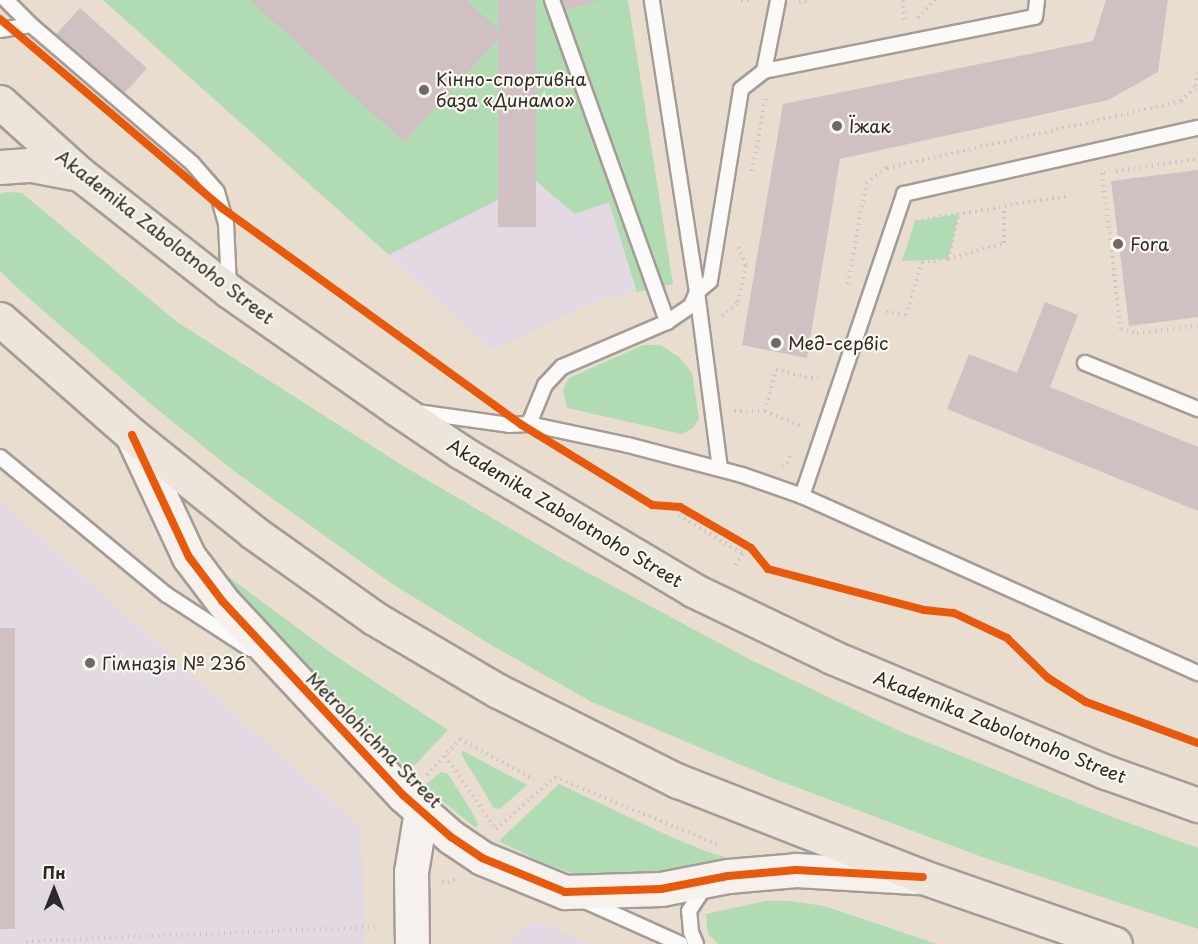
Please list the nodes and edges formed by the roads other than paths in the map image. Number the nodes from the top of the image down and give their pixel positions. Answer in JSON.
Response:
{"nodes":[{"id":1,"x":6,"y":0,"type":"edge"},
{"id":2,"x":552,"y":0,"type":"edge"},
{"id":3,"x":652,"y":0,"type":"edge"},
{"id":4,"x":778,"y":0,"type":"edge"},
{"id":5,"x":1037,"y":0,"type":"edge"},
{"id":6,"x":31,"y":26,"type":"junction"},
{"id":7,"x":0,"y":30,"type":"edge"},
{"id":8,"x":764,"y":71,"type":"junction"},
{"id":9,"x":0,"y":102,"type":"edge"},
{"id":10,"x":1198,"y":128,"type":"edge"},
{"id":11,"x":0,"y":167,"type":"edge"},
{"id":12,"x":80,"y":174,"type":"junction"},
{"id":13,"x":230,"y":291,"type":"junction"},
{"id":14,"x":697,"y":292,"type":"junction"},
{"id":15,"x":0,"y":319,"type":"edge"},
{"id":16,"x":667,"y":322,"type":"junction"},
{"id":17,"x":1085,"y":363,"type":"dead end"},
{"id":18,"x":396,"y":408,"type":"junction"},
{"id":19,"x":1198,"y":409,"type":"edge"},
{"id":20,"x":529,"y":424,"type":"junction"},
{"id":21,"x":132,"y":435,"type":"junction"},
{"id":22,"x":0,"y":457,"type":"edge"},
{"id":23,"x":720,"y":469,"type":"junction"},
{"id":24,"x":802,"y":496,"type":"junction"},
{"id":25,"x":1198,"y":672,"type":"edge"},
{"id":26,"x":290,"y":675,"type":"junction"},
{"id":27,"x":422,"y":796,"type":"junction"},
{"id":28,"x":1198,"y":806,"type":"edge"},
{"id":29,"x":923,"y":877,"type":"junction"},
{"id":30,"x":709,"y":880,"type":"junction"},
{"id":31,"x":565,"y":892,"type":"junction"},
{"id":32,"x":412,"y":944,"type":"edge"},
{"id":33,"x":681,"y":944,"type":"edge"},
{"id":34,"x":696,"y":944,"type":"edge"},
{"id":35,"x":1115,"y":944,"type":"edge"}],
"edges":[{"from":1,"to":6,"type":"lane"},
{"from":2,"to":16,"type":"lane"},
{"from":3,"to":14,"type":"lane"},
{"from":4,"to":8,"type":"lane"},
{"from":5,"to":8,"type":"lane"},
{"from":6,"to":7,"type":"lane"},
{"from":6,"to":13,"type":"lane"},
{"from":8,"to":14,"type":"lane"},
{"from":9,"to":12,"type":"highway","name":"Akademika Zabolotnoho Street"},
{"from":10,"to":24,"type":"lane"},
{"from":11,"to":12,"type":"highway"},
{"from":12,"to":13,"type":"highway","name":"Akademika Zabolotnoho Street"},
{"from":13,"to":18,"type":"highway","name":"Akademika Zabolotnoho Street"},
{"from":14,"to":16,"type":"lane"},
{"from":14,"to":23,"type":"lane"},
{"from":15,"to":21,"type":"highway"},
{"from":16,"to":20,"type":"lane"},
{"from":17,"to":19,"type":"lane"},
{"from":18,"to":20,"type":"lane"},
{"from":18,"to":28,"type":"highway","name":"Akademika Zabolotnoho Street"},
{"from":20,"to":23,"type":"lane"},
{"from":21,"to":26,"type":"street","name":"Metrolohichna Street"},
{"from":21,"to":29,"type":"highway"},
{"from":22,"to":26,"type":"lane"},
{"from":23,"to":24,"type":"lane"},
{"from":24,"to":25,"type":"lane"},
{"from":26,"to":27,"type":"street","name":"Metrolohichna Street"},
{"from":27,"to":31,"type":"street","name":"Metrolohichna Street"},
{"from":27,"to":32,"type":"street","name":"Metrolohichna Street"},
{"from":29,"to":30,"type":"street","name":"Metrolohichna Street"},
{"from":29,"to":35,"type":"highway"},
{"from":30,"to":31,"type":"street","name":"Metrolohichna Street"},
{"from":30,"to":34,"type":"lane"},
{"from":31,"to":33,"type":"lane"}]}
